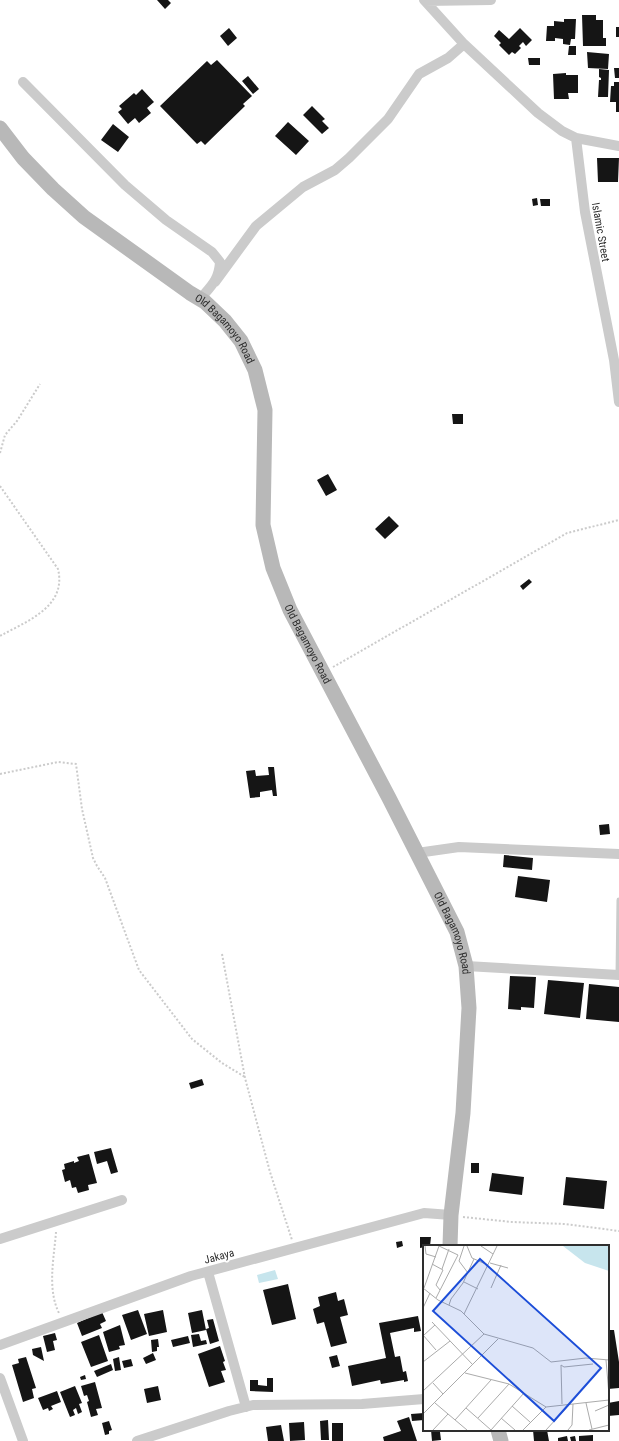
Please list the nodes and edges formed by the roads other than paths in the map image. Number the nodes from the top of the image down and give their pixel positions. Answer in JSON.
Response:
{"nodes":[{"id":1,"x":425,"y":0,"type":"edge"},
{"id":2,"x":491,"y":0,"type":"edge"},
{"id":3,"x":464,"y":44,"type":"junction"},
{"id":4,"x":23,"y":82,"type":"dead end"},
{"id":5,"x":0,"y":128,"type":"edge"},
{"id":6,"x":576,"y":138,"type":"junction"},
{"id":7,"x":619,"y":146,"type":"edge"},
{"id":8,"x":215,"y":282,"type":"junction"},
{"id":9,"x":200,"y":299,"type":"junction"},
{"id":10,"x":616,"y":360,"type":"edge"},
{"id":11,"x":619,"y":402,"type":"edge"},
{"id":12,"x":417,"y":853,"type":"junction"},
{"id":13,"x":619,"y":854,"type":"edge"},
{"id":14,"x":619,"y":900,"type":"edge"},
{"id":15,"x":466,"y":966,"type":"junction"},
{"id":16,"x":618,"y":975,"type":"edge"},
{"id":17,"x":122,"y":1200,"type":"dead end"},
{"id":18,"x":451,"y":1215,"type":"junction"},
{"id":19,"x":0,"y":1239,"type":"edge"},
{"id":20,"x":450,"y":1245,"type":"edge"},
{"id":21,"x":208,"y":1272,"type":"junction"},
{"id":22,"x":0,"y":1345,"type":"edge"},
{"id":23,"x":0,"y":1378,"type":"edge"},
{"id":24,"x":423,"y":1399,"type":"edge"},
{"id":25,"x":246,"y":1407,"type":"junction"},
{"id":26,"x":498,"y":1431,"type":"edge"},
{"id":27,"x":160,"y":1437,"type":"edge"},
{"id":28,"x":23,"y":1441,"type":"edge"},
{"id":29,"x":137,"y":1441,"type":"edge"},
{"id":30,"x":501,"y":1441,"type":"edge"}],
"edges":[{"from":1,"to":2,"type":"street"},
{"from":1,"to":3,"type":"street"},
{"from":3,"to":6,"type":"street"},
{"from":3,"to":8,"type":"street"},
{"from":4,"to":8,"type":"street"},
{"from":5,"to":9,"type":"street","name":"Old Bagamoyo Road"},
{"from":6,"to":7,"type":"street"},
{"from":6,"to":10,"type":"street","name":"Islamic Street"},
{"from":8,"to":9,"type":"street"},
{"from":9,"to":12,"type":"street","name":"Old Bagamoyo Road"},
{"from":10,"to":11,"type":"street","name":"Islamic Street"},
{"from":12,"to":13,"type":"street"},
{"from":12,"to":15,"type":"street","name":"Old Bagamoyo Road"},
{"from":14,"to":16,"type":"lane"},
{"from":15,"to":16,"type":"street"},
{"from":15,"to":18,"type":"street","name":"Old Bagamoyo Road"},
{"from":17,"to":19,"type":"street"},
{"from":18,"to":20,"type":"street","name":"Old Bagamoyo Road"},
{"from":18,"to":21,"type":"street","name":"Jakaya"},
{"from":21,"to":22,"type":"street","name":"Jakaya"},
{"from":21,"to":25,"type":"street"},
{"from":23,"to":28,"type":"street"},
{"from":24,"to":25,"type":"street"},
{"from":25,"to":27,"type":"street"},
{"from":26,"to":30,"type":"street"},
{"from":27,"to":29,"type":"street"}]}
